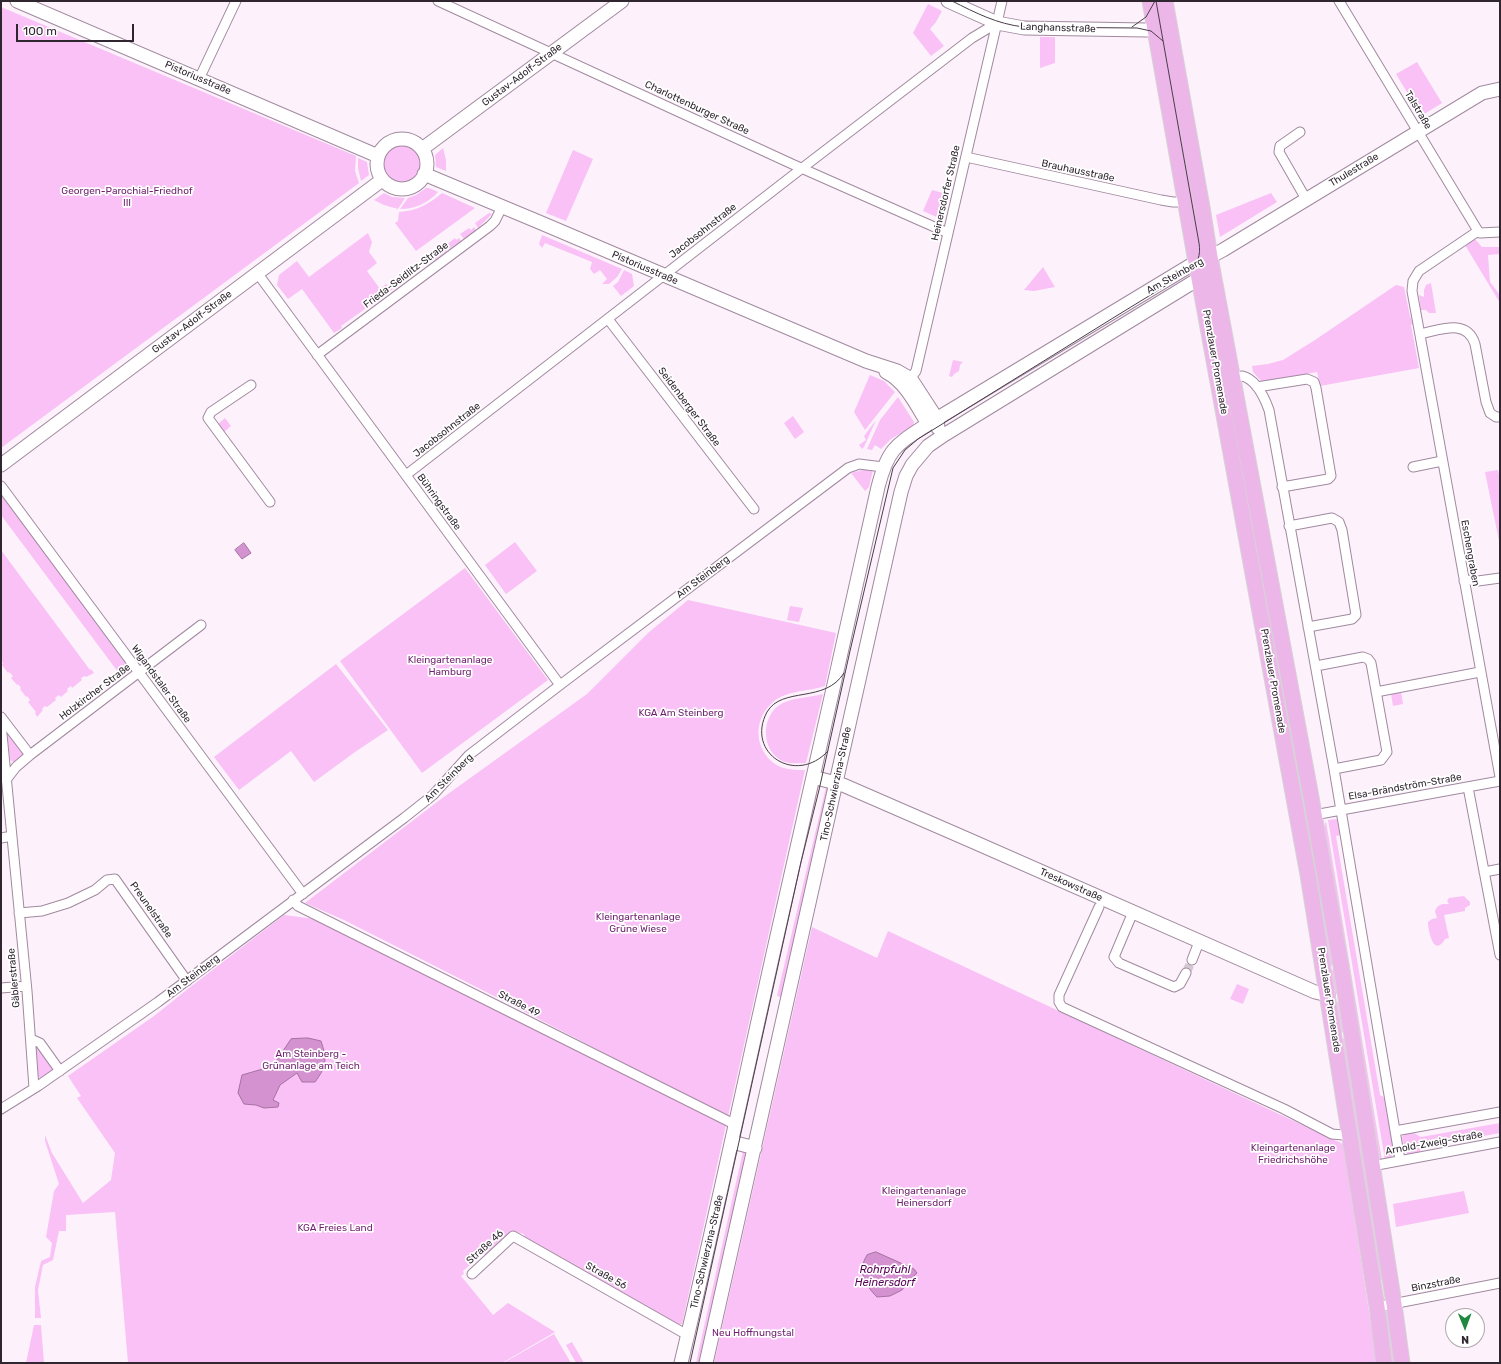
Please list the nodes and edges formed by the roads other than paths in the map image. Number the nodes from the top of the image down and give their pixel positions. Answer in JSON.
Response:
{"nodes":[{"id":1,"x":17,"y":1,"type":"edge"},
{"id":2,"x":236,"y":1,"type":"edge"},
{"id":3,"x":622,"y":1,"type":"edge"},
{"id":4,"x":948,"y":1,"type":"edge"},
{"id":5,"x":1002,"y":1,"type":"edge"},
{"id":6,"x":1150,"y":1,"type":"edge"},
{"id":7,"x":1165,"y":1,"type":"edge"},
{"id":8,"x":1339,"y":1,"type":"edge"},
{"id":9,"x":441,"y":2,"type":"edge"},
{"id":10,"x":1168,"y":18,"type":"junction"},
{"id":11,"x":997,"y":23,"type":"junction"},
{"id":12,"x":1155,"y":29,"type":"junction"},
{"id":13,"x":551,"y":53,"type":"junction"},
{"id":14,"x":199,"y":78,"type":"junction"},
{"id":15,"x":1500,"y":89,"type":"edge"},
{"id":16,"x":1300,"y":132,"type":"dead end"},
{"id":17,"x":1418,"y":132,"type":"junction"},
{"id":18,"x":422,"y":149,"type":"junction"},
{"id":19,"x":378,"y":156,"type":"junction"},
{"id":20,"x":966,"y":157,"type":"junction"},
{"id":21,"x":801,"y":169,"type":"junction"},
{"id":22,"x":424,"y":174,"type":"junction"},
{"id":23,"x":382,"y":180,"type":"junction"},
{"id":24,"x":1306,"y":199,"type":"junction"},
{"id":25,"x":1185,"y":202,"type":"junction"},
{"id":26,"x":502,"y":207,"type":"junction"},
{"id":27,"x":1478,"y":231,"type":"junction"},
{"id":28,"x":1500,"y":232,"type":"edge"},
{"id":29,"x":948,"y":233,"type":"junction"},
{"id":30,"x":1210,"y":257,"type":"junction"},
{"id":31,"x":1196,"y":262,"type":"junction"},
{"id":32,"x":258,"y":274,"type":"junction"},
{"id":33,"x":664,"y":276,"type":"junction"},
{"id":34,"x":1199,"y":279,"type":"junction"},
{"id":35,"x":608,"y":319,"type":"junction"},
{"id":36,"x":1420,"y":334,"type":"junction"},
{"id":37,"x":317,"y":355,"type":"junction"},
{"id":38,"x":1232,"y":377,"type":"junction"},
{"id":39,"x":907,"y":383,"type":"junction"},
{"id":40,"x":251,"y":385,"type":"dead end"},
{"id":41,"x":1257,"y":387,"type":"junction"},
{"id":42,"x":1500,"y":416,"type":"edge"},
{"id":43,"x":937,"y":427,"type":"junction"},
{"id":44,"x":1247,"y":452,"type":"junction"},
{"id":45,"x":1232,"y":455,"type":"junction"},
{"id":46,"x":1442,"y":461,"type":"junction"},
{"id":47,"x":1,"y":465,"type":"edge"},
{"id":48,"x":883,"y":467,"type":"junction"},
{"id":49,"x":1412,"y":467,"type":"dead end"},
{"id":50,"x":406,"y":475,"type":"junction"},
{"id":51,"x":1,"y":486,"type":"edge"},
{"id":52,"x":1282,"y":487,"type":"junction"},
{"id":53,"x":270,"y":502,"type":"dead end"},
{"id":54,"x":754,"y":509,"type":"dead end"},
{"id":55,"x":1290,"y":526,"type":"junction"},
{"id":56,"x":1500,"y":578,"type":"edge"},
{"id":57,"x":1464,"y":581,"type":"junction"},
{"id":58,"x":201,"y":625,"type":"dead end"},
{"id":59,"x":1308,"y":627,"type":"junction"},
{"id":60,"x":1316,"y":666,"type":"junction"},
{"id":61,"x":138,"y":672,"type":"junction"},
{"id":62,"x":1480,"y":672,"type":"junction"},
{"id":63,"x":560,"y":685,"type":"junction"},
{"id":64,"x":1376,"y":692,"type":"junction"},
{"id":65,"x":1,"y":717,"type":"edge"},
{"id":66,"x":1,"y":724,"type":"edge"},
{"id":67,"x":30,"y":755,"type":"junction"},
{"id":68,"x":1334,"y":769,"type":"junction"},
{"id":69,"x":813,"y":777,"type":"junction"},
{"id":70,"x":1500,"y":777,"type":"edge"},
{"id":71,"x":6,"y":780,"type":"junction"},
{"id":72,"x":1500,"y":781,"type":"edge"},
{"id":73,"x":837,"y":783,"type":"junction"},
{"id":74,"x":1468,"y":787,"type":"junction"},
{"id":75,"x":1340,"y":809,"type":"junction"},
{"id":76,"x":1314,"y":815,"type":"junction"},
{"id":77,"x":12,"y":836,"type":"junction"},
{"id":78,"x":1,"y":838,"type":"edge"},
{"id":79,"x":1500,"y":869,"type":"edge"},
{"id":80,"x":1484,"y":872,"type":"junction"},
{"id":81,"x":303,"y":894,"type":"junction"},
{"id":82,"x":294,"y":900,"type":"junction"},
{"id":83,"x":1098,"y":907,"type":"dead end"},
{"id":84,"x":1133,"y":912,"type":"junction"},
{"id":85,"x":19,"y":914,"type":"junction"},
{"id":86,"x":1199,"y":942,"type":"junction"},
{"id":87,"x":1500,"y":955,"type":"edge"},
{"id":88,"x":1192,"y":960,"type":"tunnel mouth"},
{"id":89,"x":1186,"y":973,"type":"tunnel mouth"},
{"id":90,"x":187,"y":981,"type":"junction"},
{"id":91,"x":26,"y":986,"type":"junction"},
{"id":92,"x":1,"y":988,"type":"edge"},
{"id":93,"x":1328,"y":995,"type":"junction"},
{"id":94,"x":31,"y":1039,"type":"junction"},
{"id":95,"x":60,"y":1071,"type":"junction"},
{"id":96,"x":34,"y":1088,"type":"junction"},
{"id":97,"x":1,"y":1109,"type":"edge"},
{"id":98,"x":1500,"y":1112,"type":"edge"},
{"id":99,"x":736,"y":1126,"type":"junction"},
{"id":100,"x":1395,"y":1132,"type":"junction"},
{"id":101,"x":1350,"y":1134,"type":"junction"},
{"id":102,"x":732,"y":1142,"type":"junction"},
{"id":103,"x":1500,"y":1142,"type":"edge"},
{"id":104,"x":755,"y":1148,"type":"junction"},
{"id":105,"x":1400,"y":1160,"type":"junction"},
{"id":106,"x":1372,"y":1166,"type":"junction"},
{"id":107,"x":513,"y":1236,"type":"joint"},
{"id":108,"x":472,"y":1274,"type":"dead end"},
{"id":109,"x":1500,"y":1283,"type":"edge"},
{"id":110,"x":1394,"y":1304,"type":"junction"},
{"id":111,"x":1377,"y":1307,"type":"junction"},
{"id":112,"x":688,"y":1333,"type":"junction"},
{"id":113,"x":681,"y":1363,"type":"edge"},
{"id":114,"x":706,"y":1363,"type":"edge"},
{"id":115,"x":1384,"y":1363,"type":"edge"},
{"id":116,"x":1402,"y":1363,"type":"edge"}],
"edges":[{"from":1,"to":14,"type":"street","name":"Pistoriusstraße"},
{"from":2,"to":14,"type":"street"},
{"from":3,"to":13,"type":"street","name":"Gustav-Adolf-Straße"},
{"from":4,"to":11,"type":"street","name":"Langhansstraße"},
{"from":5,"to":11,"type":"street","name":"Heinersdorfer Straße"},
{"from":6,"to":12,"type":"main road","name":"Prenzlauer Promenade"},
{"from":7,"to":10,"type":"main road","name":"Prenzlauer Promenade"},
{"from":8,"to":17,"type":"street","name":"Talstraße"},
{"from":9,"to":13,"type":"street","name":"Charlottenburger Straße"},
{"from":10,"to":12,"type":"street"},
{"from":10,"to":30,"type":"main road","name":"Prenzlauer Promenade"},
{"from":11,"to":12,"type":"street","name":"Langhansstraße"},
{"from":11,"to":20,"type":"street","name":"Heinersdorfer Straße"},
{"from":11,"to":21,"type":"street","name":"Jacobsohnstraße"},
{"from":12,"to":25,"type":"main road","name":"Prenzlauer Promenade"},
{"from":13,"to":18,"type":"street","name":"Gustav-Adolf-Straße"},
{"from":13,"to":21,"type":"street","name":"Charlottenburger Straße"},
{"from":14,"to":19,"type":"street","name":"Pistoriusstraße"},
{"from":15,"to":17,"type":"street","name":"Thulestraße"},
{"from":16,"to":24,"type":"street"},
{"from":17,"to":24,"type":"street","name":"Thulestraße"},
{"from":17,"to":27,"type":"street","name":"Talstraße"},
{"from":18,"to":19,"type":"street"},
{"from":18,"to":22,"type":"street"},
{"from":19,"to":23,"type":"street"},
{"from":20,"to":25,"type":"street","name":"Brauhausstraße"},
{"from":20,"to":29,"type":"street","name":"Heinersdorfer Straße"},
{"from":21,"to":29,"type":"street","name":"Charlottenburger Straße"},
{"from":21,"to":33,"type":"street","name":"Jacobsohnstraße"},
{"from":22,"to":23,"type":"street"},
{"from":22,"to":26,"type":"street","name":"Pistoriusstraße"},
{"from":23,"to":32,"type":"street","name":"Gustav-Adolf-Straße"},
{"from":24,"to":30,"type":"street","name":"Thulestraße"},
{"from":25,"to":31,"type":"main road","name":"Prenzlauer Promenade"},
{"from":26,"to":33,"type":"street","name":"Pistoriusstraße"},
{"from":26,"to":37,"type":"street","name":"Frieda-Seidlitz-Straße"},
{"from":27,"to":28,"type":"street"},
{"from":27,"to":36,"type":"street","name":"Eschengraben"},
{"from":29,"to":39,"type":"street","name":"Heinersdorfer Straße"},
{"from":30,"to":31,"type":"street","name":"Am Steinberg"},
{"from":30,"to":34,"type":"street","name":"Am Steinberg"},
{"from":30,"to":38,"type":"main road","name":"Prenzlauer Promenade"},
{"from":31,"to":34,"type":"main road","name":"Prenzlauer Promenade"},
{"from":31,"to":43,"type":"street","name":"Am Steinberg"},
{"from":32,"to":37,"type":"street","name":"Bühringstraße"},
{"from":32,"to":47,"type":"street","name":"Gustav-Adolf-Straße"},
{"from":33,"to":35,"type":"street","name":"Jacobsohnstraße"},
{"from":33,"to":39,"type":"street","name":"Pistoriusstraße"},
{"from":34,"to":43,"type":"street","name":"Am Steinberg"},
{"from":34,"to":45,"type":"main road","name":"Prenzlauer Promenade"},
{"from":35,"to":50,"type":"street","name":"Jacobsohnstraße"},
{"from":35,"to":54,"type":"street","name":"Seidenberger Straße"},
{"from":36,"to":42,"type":"street"},
{"from":36,"to":46,"type":"street","name":"Eschengraben"},
{"from":37,"to":50,"type":"street","name":"Bühringstraße"},
{"from":38,"to":41,"type":"street","name":"Prenzlauer Promenade"},
{"from":38,"to":44,"type":"main road","name":"Prenzlauer Promenade"},
{"from":39,"to":43,"type":"street","name":"Pistoriusstraße"},
{"from":40,"to":53,"type":"street"},
{"from":41,"to":52,"type":"street","name":"Prenzlauer Promenade"},
{"from":41,"to":52,"type":"street"},
{"from":43,"to":48,"type":"street","name":"Am Steinberg"},
{"from":43,"to":73,"type":"street","name":"Tino-Schwierzina-Straße"},
{"from":44,"to":45,"type":"main road"},
{"from":44,"to":76,"type":"main road","name":"Prenzlauer Promenade"},
{"from":45,"to":93,"type":"main road","name":"Prenzlauer Promenade"},
{"from":46,"to":49,"type":"street"},
{"from":46,"to":57,"type":"street","name":"Eschengraben"},
{"from":48,"to":63,"type":"street","name":"Am Steinberg"},
{"from":48,"to":69,"type":"street","name":"Tino-Schwierzina-Straße"},
{"from":50,"to":63,"type":"street","name":"Bühringstraße"},
{"from":51,"to":61,"type":"street","name":"Wigandstaler Straße"},
{"from":52,"to":55,"type":"street","name":"Prenzlauer Promenade"},
{"from":55,"to":59,"type":"street","name":"Prenzlauer Promenade"},
{"from":55,"to":59,"type":"street"},
{"from":56,"to":57,"type":"street"},
{"from":57,"to":62,"type":"street","name":"Eschengraben"},
{"from":58,"to":61,"type":"street","name":"Holzkircher Straße"},
{"from":59,"to":60,"type":"street","name":"Prenzlauer Promenade"},
{"from":60,"to":64,"type":"street"},
{"from":60,"to":68,"type":"street","name":"Prenzlauer Promenade"},
{"from":61,"to":67,"type":"street","name":"Holzkircher Straße"},
{"from":61,"to":81,"type":"street","name":"Wigandstaler Straße"},
{"from":62,"to":64,"type":"street"},
{"from":62,"to":70,"type":"street","name":"Eschengraben"},
{"from":63,"to":81,"type":"street","name":"Am Steinberg"},
{"from":64,"to":68,"type":"street"},
{"from":65,"to":67,"type":"street"},
{"from":66,"to":71,"type":"street","name":"Gäblerstraße"},
{"from":67,"to":71,"type":"street","name":"Holzkircher Straße"},
{"from":68,"to":75,"type":"street","name":"Prenzlauer Promenade"},
{"from":69,"to":73,"type":"street","name":"Treskowstraße"},
{"from":69,"to":99,"type":"street","name":"Tino-Schwierzina-Straße"},
{"from":71,"to":77,"type":"street","name":"Gäblerstraße"},
{"from":72,"to":74,"type":"street","name":"Elsa-Brändström-Straße"},
{"from":73,"to":84,"type":"street","name":"Treskowstraße"},
{"from":73,"to":104,"type":"street","name":"Tino-Schwierzina-Straße"},
{"from":74,"to":75,"type":"street","name":"Elsa-Brändström-Straße"},
{"from":74,"to":80,"type":"street"},
{"from":75,"to":76,"type":"street","name":"Elsa-Brändström-Straße"},
{"from":75,"to":100,"type":"street","name":"Prenzlauer Promenade"},
{"from":76,"to":106,"type":"main road","name":"Prenzlauer Promenade"},
{"from":77,"to":78,"type":"street"},
{"from":77,"to":85,"type":"street","name":"Gäblerstraße"},
{"from":79,"to":80,"type":"street"},
{"from":80,"to":87,"type":"street"},
{"from":81,"to":82,"type":"street","name":"Am Steinberg"},
{"from":82,"to":90,"type":"street","name":"Am Steinberg"},
{"from":82,"to":99,"type":"street","name":"Straße 49"},
{"from":83,"to":101,"type":"street"},
{"from":84,"to":86,"type":"street","name":"Treskowstraße"},
{"from":84,"to":89,"type":"street"},
{"from":85,"to":90,"type":"street","name":"Preunelstraße"},
{"from":85,"to":91,"type":"street","name":"Gäblerstraße"},
{"from":86,"to":88,"type":"street"},
{"from":86,"to":93,"type":"street","name":"Treskowstraße"},
{"from":90,"to":95,"type":"street","name":"Am Steinberg"},
{"from":91,"to":92,"type":"street"},
{"from":91,"to":94,"type":"street","name":"Gäblerstraße"},
{"from":93,"to":101,"type":"main road","name":"Prenzlauer Promenade"},
{"from":94,"to":95,"type":"street"},
{"from":94,"to":96,"type":"street","name":"Gäblerstraße"},
{"from":95,"to":96,"type":"street","name":"Am Steinberg"},
{"from":96,"to":97,"type":"street","name":"Am Steinberg"},
{"from":98,"to":100,"type":"street","name":"Arnold-Zweig-Straße"},
{"from":99,"to":102,"type":"street","name":"Tino-Schwierzina-Straße"},
{"from":100,"to":105,"type":"street","name":"Prenzlauer Promenade"},
{"from":101,"to":111,"type":"main road","name":"Prenzlauer Promenade"},
{"from":102,"to":104,"type":"street"},
{"from":102,"to":112,"type":"street","name":"Tino-Schwierzina-Straße"},
{"from":103,"to":105,"type":"street","name":"Arnold-Zweig-Straße"},
{"from":104,"to":114,"type":"street","name":"Tino-Schwierzina-Straße"},
{"from":105,"to":106,"type":"street","name":"Arnold-Zweig-Straße"},
{"from":106,"to":110,"type":"main road","name":"Prenzlauer Promenade"},
{"from":107,"to":108,"type":"street","name":"Straße 46"},
{"from":107,"to":112,"type":"street","name":"Straße 56"},
{"from":109,"to":110,"type":"street","name":"Binzstraße"},
{"from":110,"to":111,"type":"street","name":"Binzstraße"},
{"from":110,"to":116,"type":"main road","name":"Prenzlauer Promenade"},
{"from":111,"to":115,"type":"main road","name":"Prenzlauer Promenade"},
{"from":112,"to":113,"type":"street","name":"Tino-Schwierzina-Straße"}]}
